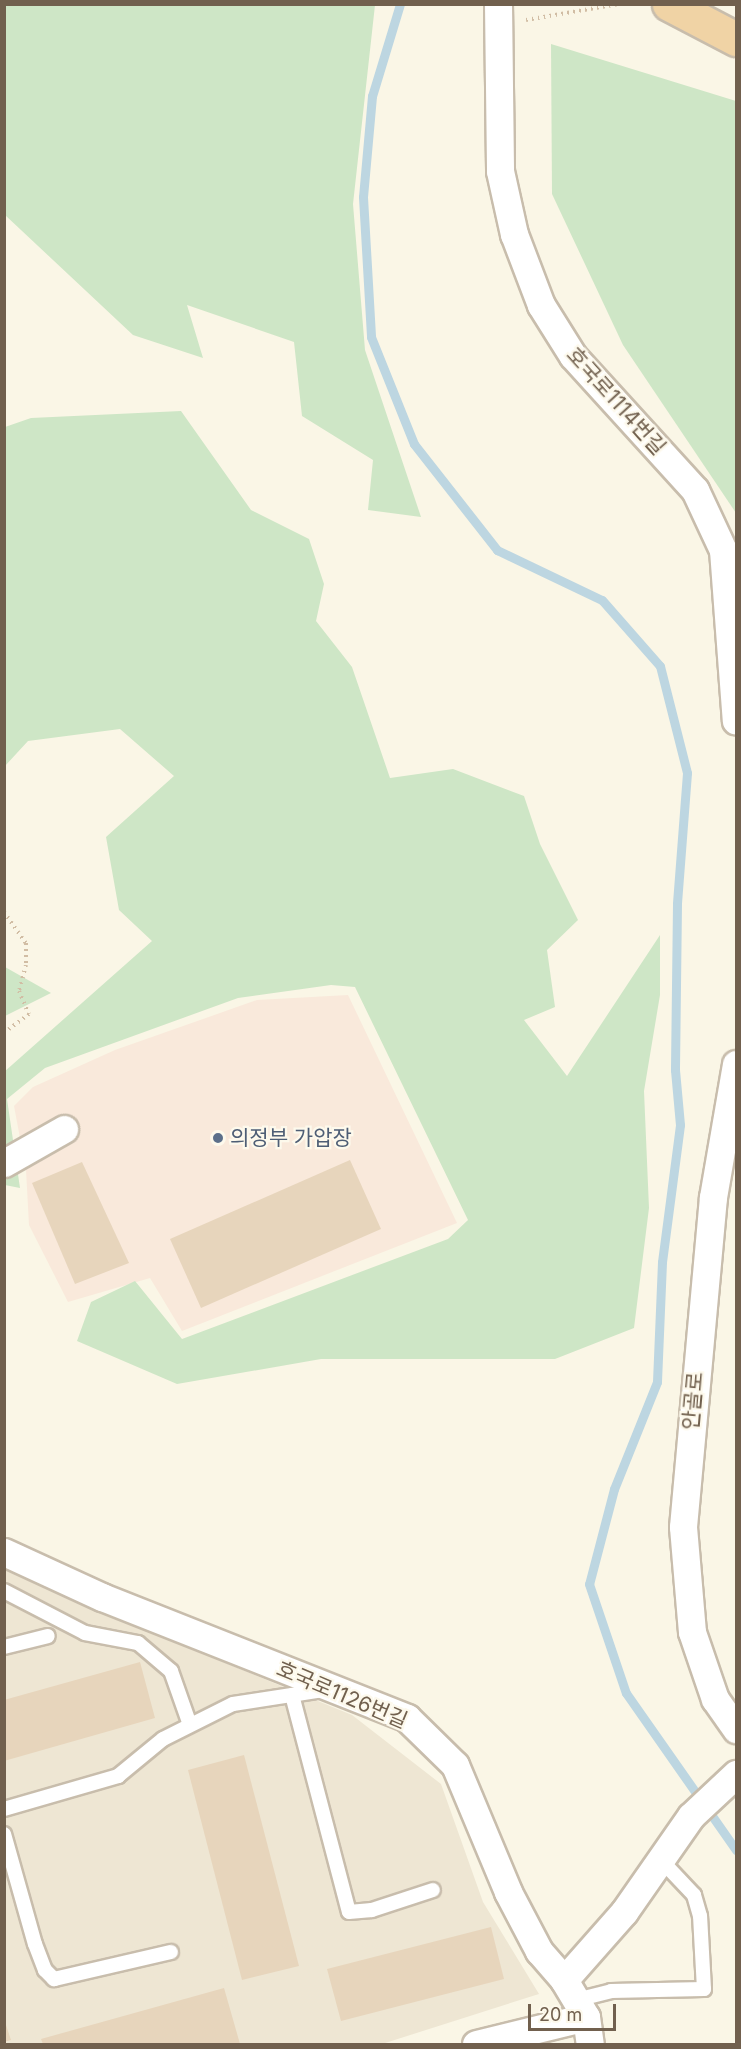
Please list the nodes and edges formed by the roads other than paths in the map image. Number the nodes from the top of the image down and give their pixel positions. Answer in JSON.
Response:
{"nodes":[{"id":1,"x":669,"y":4,"type":"edge"},
{"id":2,"x":497,"y":11,"type":"edge"},
{"id":3,"x":736,"y":39,"type":"edge"},
{"id":4,"x":736,"y":721,"type":"edge"},
{"id":5,"x":736,"y":1064,"type":"edge"},
{"id":6,"x":64,"y":1129,"type":"dead end"},
{"id":7,"x":4,"y":1163,"type":"edge"},
{"id":8,"x":4,"y":1552,"type":"edge"},
{"id":9,"x":4,"y":1591,"type":"edge"},
{"id":10,"x":48,"y":1636,"type":"dead end"},
{"id":11,"x":4,"y":1647,"type":"edge"},
{"id":12,"x":332,"y":1688,"type":"junction"},
{"id":13,"x":292,"y":1695,"type":"junction"},
{"id":14,"x":190,"y":1725,"type":"junction"},
{"id":15,"x":736,"y":1729,"type":"edge"},
{"id":16,"x":731,"y":1778,"type":"edge"},
{"id":17,"x":4,"y":1809,"type":"edge"},
{"id":18,"x":4,"y":1834,"type":"edge"},
{"id":19,"x":660,"y":1859,"type":"junction"},
{"id":20,"x":433,"y":1890,"type":"dead end"},
{"id":21,"x":171,"y":1952,"type":"dead end"},
{"id":22,"x":581,"y":2015,"type":"edge"},
{"id":23,"x":476,"y":2044,"type":"edge"}],
"edges":[{"from":1,"to":3,"type":"highway"},
{"from":2,"to":4,"type":"street","name":"호국로1114번길"},
{"from":5,"to":15,"type":"street","name":"안골로"},
{"from":6,"to":7,"type":"street"},
{"from":8,"to":12,"type":"street","name":"호국로1126번길"},
{"from":9,"to":14,"type":"lane"},
{"from":10,"to":11,"type":"lane"},
{"from":12,"to":13,"type":"lane"},
{"from":12,"to":22,"type":"street","name":"호국로1126번길"},
{"from":13,"to":14,"type":"lane"},
{"from":13,"to":20,"type":"lane"},
{"from":14,"to":17,"type":"lane"},
{"from":16,"to":19,"type":"street"},
{"from":18,"to":21,"type":"lane"},
{"from":19,"to":22,"type":"street"},
{"from":19,"to":22,"type":"lane"},
{"from":22,"to":23,"type":"street"}]}
